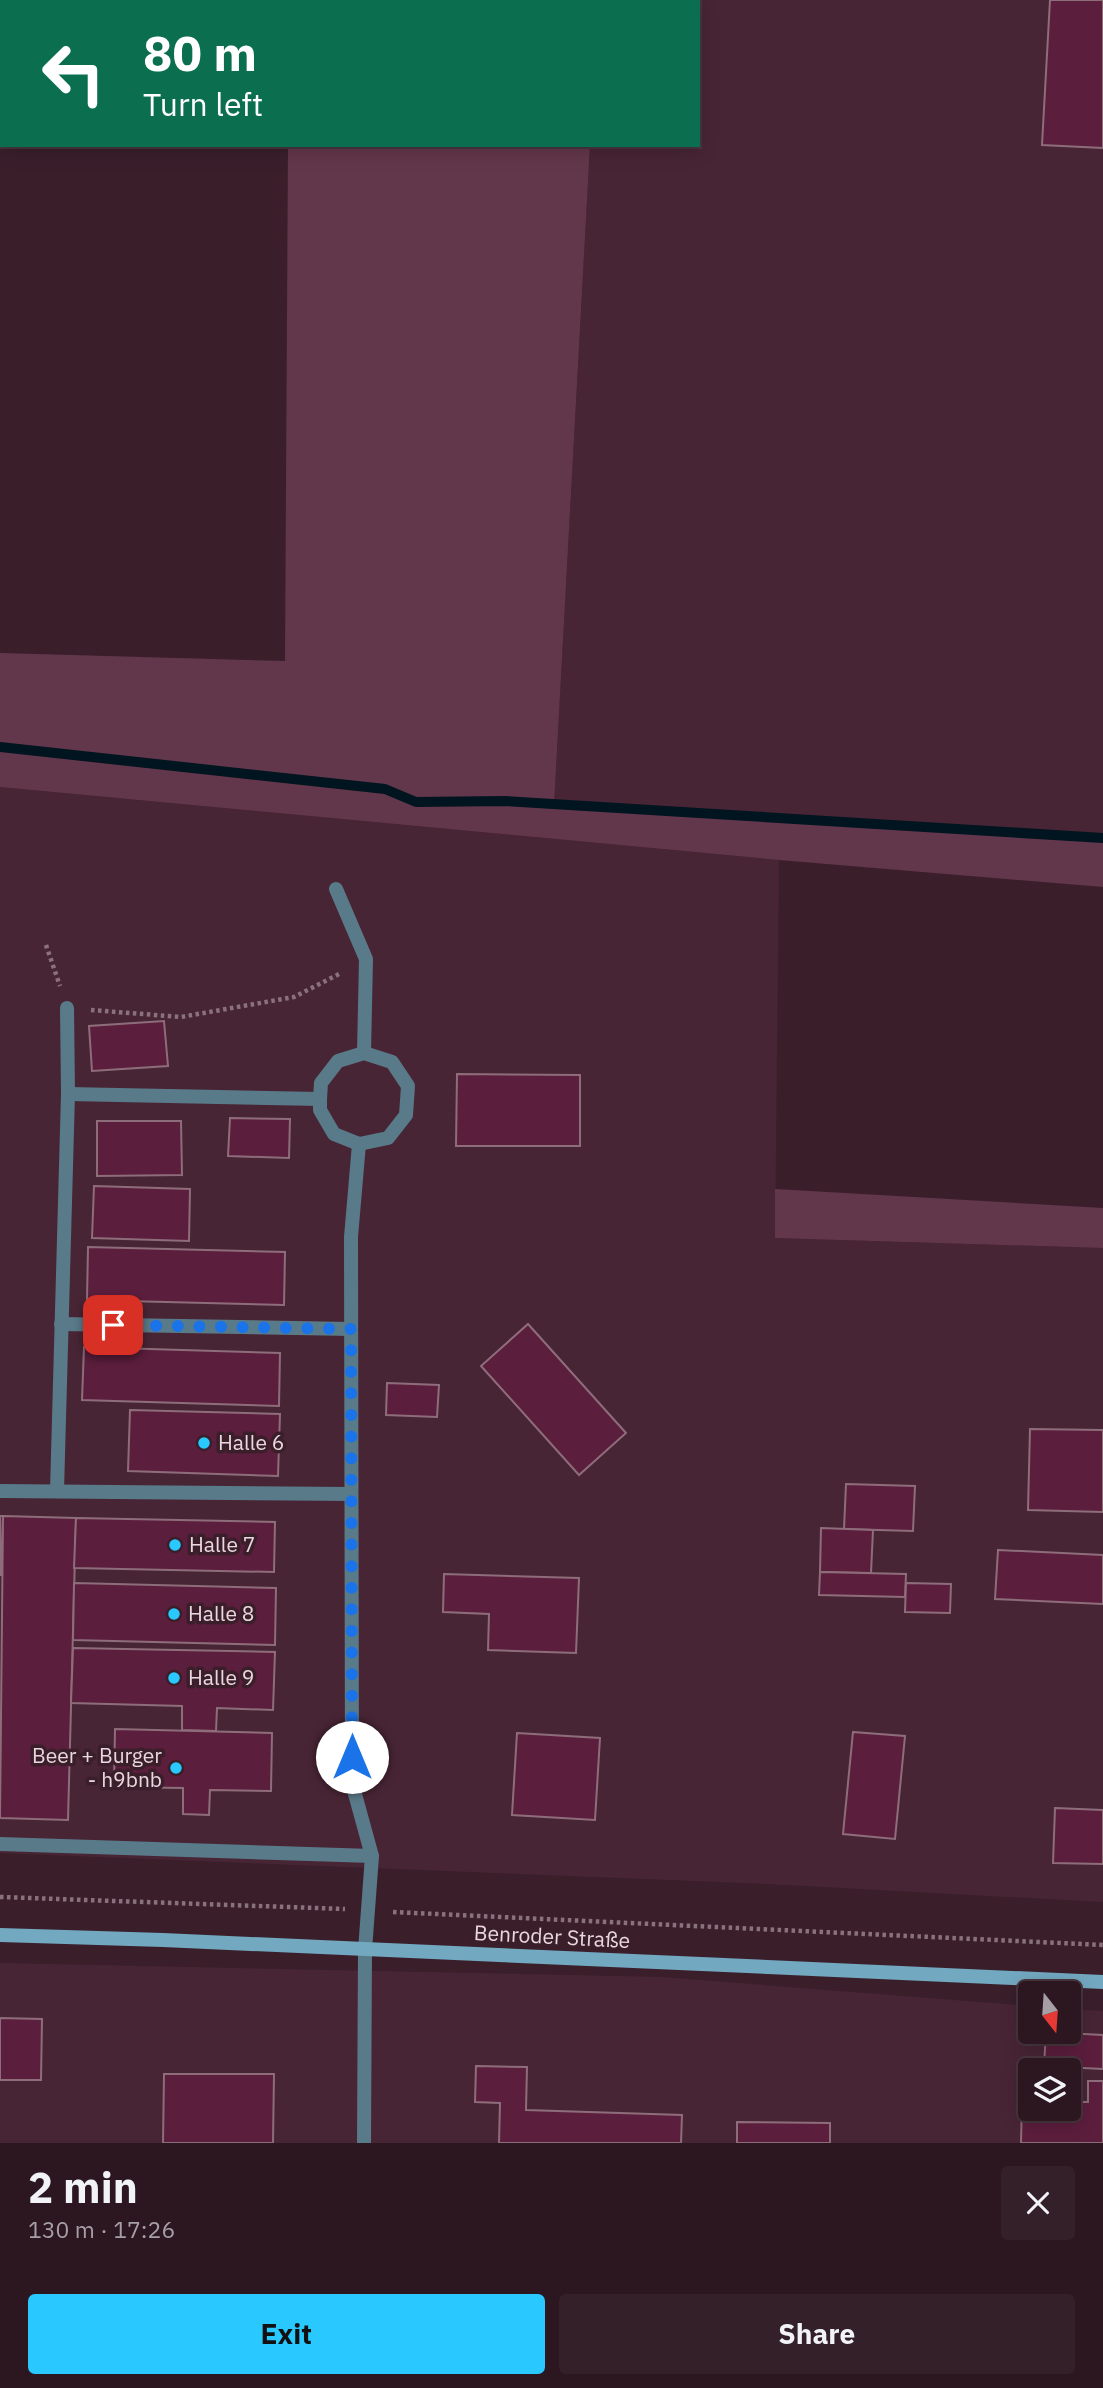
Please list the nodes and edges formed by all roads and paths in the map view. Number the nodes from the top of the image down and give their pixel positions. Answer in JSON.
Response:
{"nodes":[{"id":1,"x":336,"y":889,"type":"dead end"},
{"id":2,"x":46,"y":945,"type":"dead end"},
{"id":3,"x":366,"y":959,"type":"junction"},
{"id":4,"x":68,"y":1008,"type":"junction"},
{"id":5,"x":364,"y":1053,"type":"junction"},
{"id":6,"x":68,"y":1094,"type":"junction"},
{"id":7,"x":320,"y":1099,"type":"junction"},
{"id":8,"x":359,"y":1144,"type":"junction"},
{"id":9,"x":61,"y":1324,"type":"junction"},
{"id":10,"x":351,"y":1329,"type":"junction"},
{"id":11,"x":0,"y":1490,"type":"edge"},
{"id":12,"x":57,"y":1491,"type":"junction"},
{"id":13,"x":351,"y":1494,"type":"junction"},
{"id":14,"x":0,"y":1844,"type":"edge"},
{"id":15,"x":372,"y":1856,"type":"junction"},
{"id":16,"x":0,"y":1897,"type":"edge"},
{"id":17,"x":367,"y":1910,"type":"junction"},
{"id":18,"x":0,"y":1935,"type":"edge"},
{"id":19,"x":1103,"y":1945,"type":"edge"},
{"id":20,"x":365,"y":1950,"type":"junction"},
{"id":21,"x":1103,"y":1982,"type":"edge"},
{"id":22,"x":364,"y":2143,"type":"edge"}],
"edges":[{"from":1,"to":3,"type":"street"},
{"from":2,"to":4,"type":"path"},
{"from":3,"to":4,"type":"path"},
{"from":3,"to":5,"type":"street"},
{"from":4,"to":6,"type":"street"},
{"from":5,"to":7,"type":"street"},
{"from":5,"to":8,"type":"street"},
{"from":6,"to":7,"type":"street"},
{"from":6,"to":9,"type":"street"},
{"from":7,"to":8,"type":"street"},
{"from":8,"to":10,"type":"street"},
{"from":9,"to":10,"type":"street"},
{"from":9,"to":12,"type":"street"},
{"from":10,"to":13,"type":"street"},
{"from":11,"to":12,"type":"street"},
{"from":12,"to":13,"type":"street"},
{"from":13,"to":15,"type":"street"},
{"from":14,"to":15,"type":"street"},
{"from":15,"to":17,"type":"street"},
{"from":16,"to":17,"type":"path"},
{"from":17,"to":19,"type":"path"},
{"from":17,"to":20,"type":"street"},
{"from":18,"to":20,"type":"street","name":"Benroder Straße"},
{"from":20,"to":21,"type":"street","name":"Benroder Straße"},
{"from":20,"to":22,"type":"street"}]}
